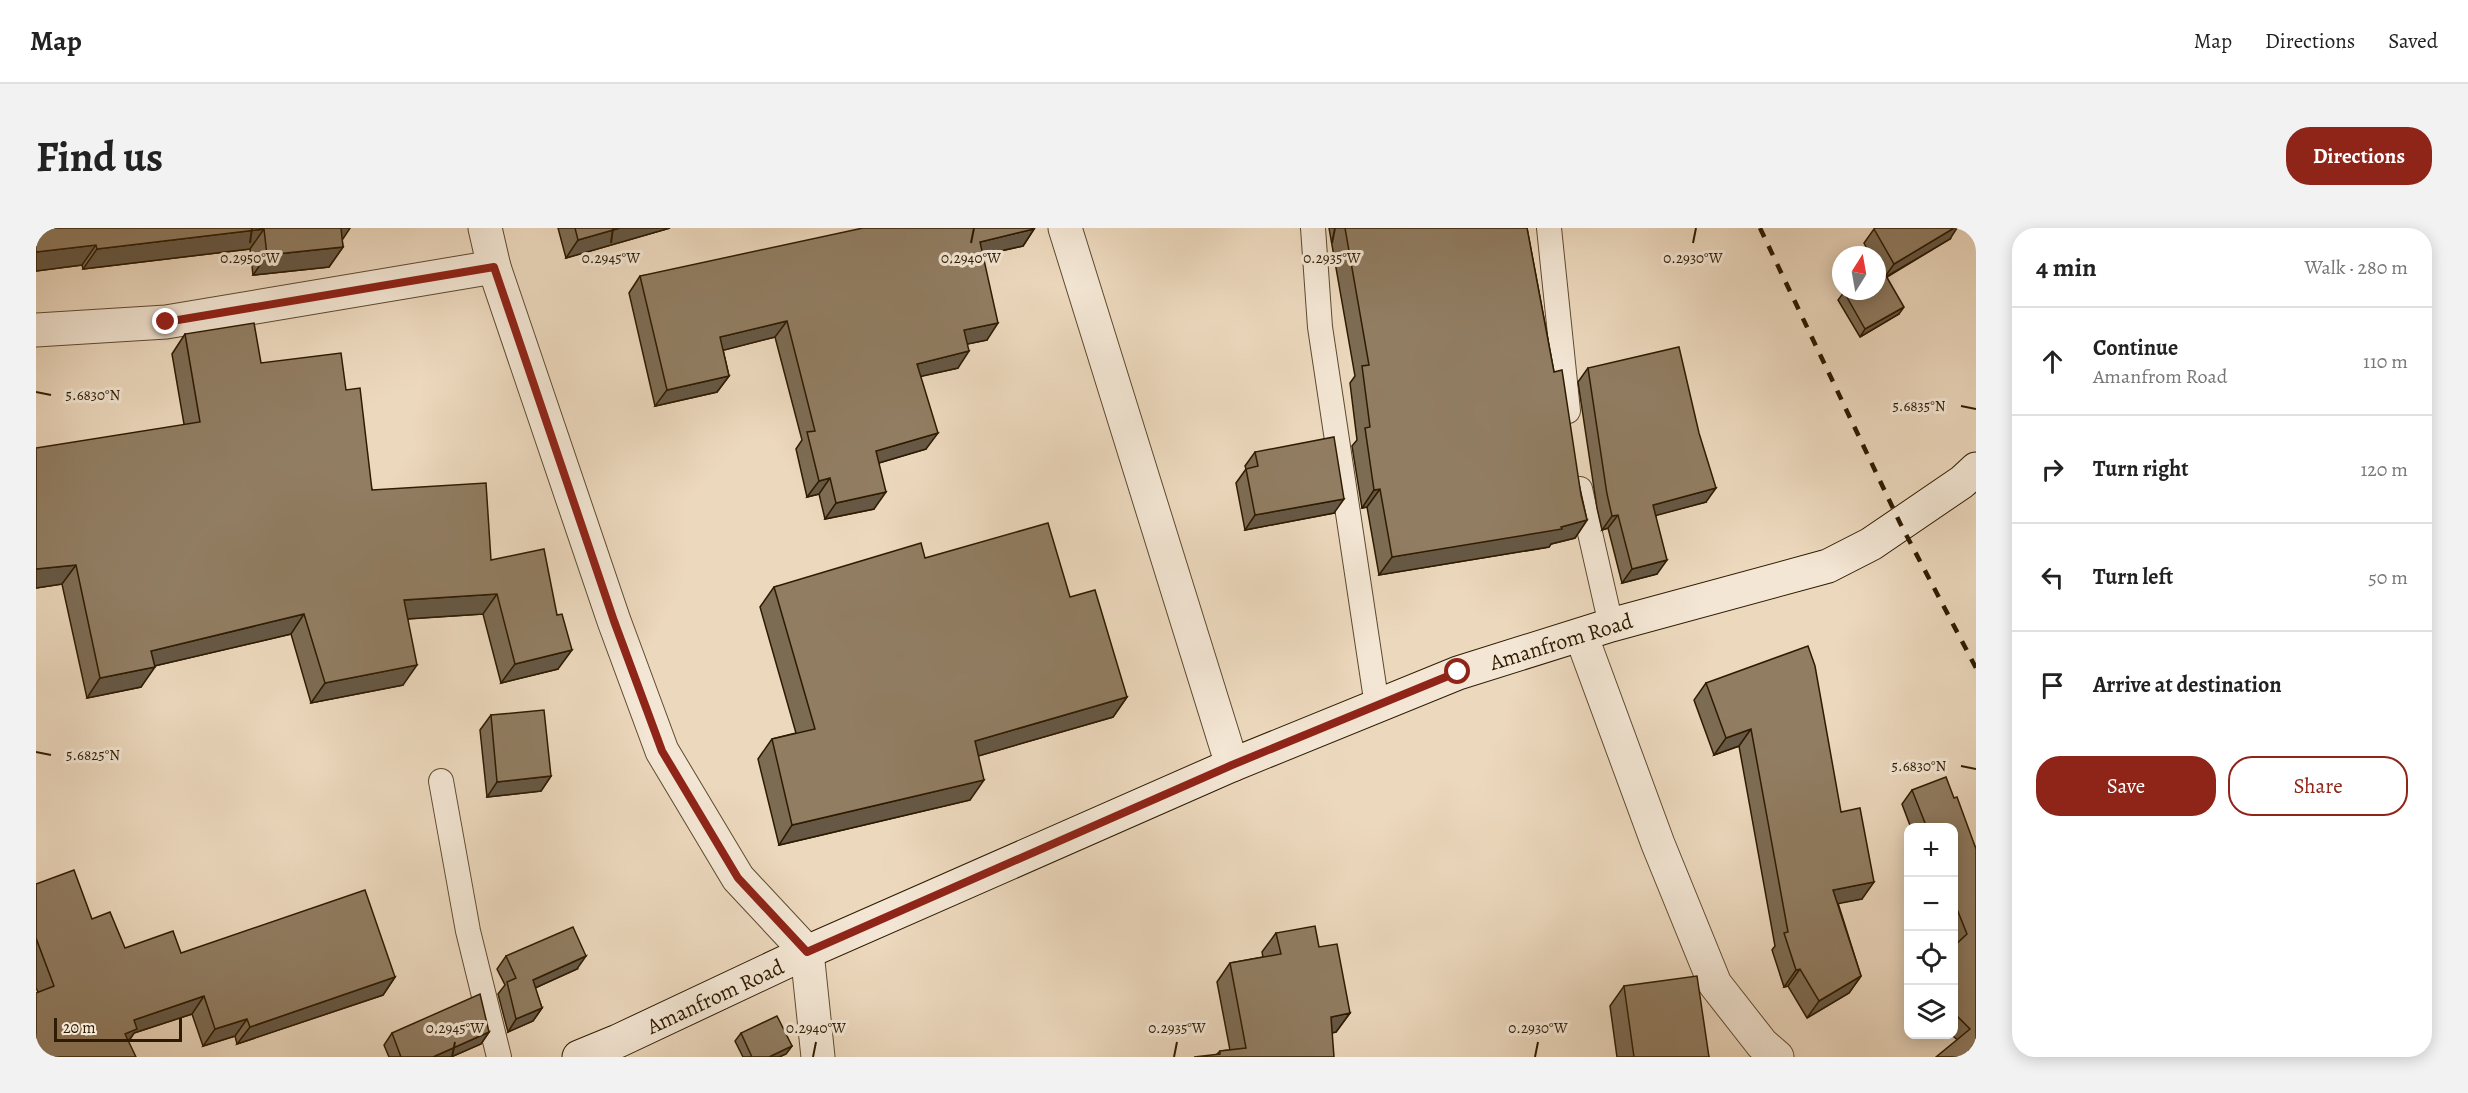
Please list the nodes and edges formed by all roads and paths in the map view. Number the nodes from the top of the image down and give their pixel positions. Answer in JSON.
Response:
{"nodes":[{"id":1,"x":485,"y":228,"type":"edge"},
{"id":2,"x":1065,"y":228,"type":"edge"},
{"id":3,"x":1312,"y":228,"type":"edge"},
{"id":4,"x":1549,"y":228,"type":"edge"},
{"id":5,"x":494,"y":267,"type":"junction"},
{"id":6,"x":36,"y":330,"type":"edge"},
{"id":7,"x":1571,"y":430,"type":"edge"},
{"id":8,"x":1576,"y":465,"type":"edge"},
{"id":9,"x":1976,"y":469,"type":"edge"},
{"id":10,"x":1611,"y":625,"type":"junction"},
{"id":11,"x":1581,"y":635,"type":"junction"},
{"id":12,"x":1377,"y":706,"type":"junction"},
{"id":13,"x":1232,"y":765,"type":"junction"},
{"id":14,"x":441,"y":781,"type":"dead end"},
{"id":15,"x":807,"y":952,"type":"junction"},
{"id":16,"x":499,"y":1057,"type":"edge"},
{"id":17,"x":579,"y":1057,"type":"edge"},
{"id":18,"x":818,"y":1057,"type":"edge"},
{"id":19,"x":1777,"y":1057,"type":"edge"}],
"edges":[{"from":1,"to":5,"type":"street"},
{"from":2,"to":13,"type":"street"},
{"from":3,"to":12,"type":"lane"},
{"from":4,"to":7,"type":"lane"},
{"from":5,"to":6,"type":"street"},
{"from":5,"to":15,"type":"street"},
{"from":8,"to":10,"type":"lane"},
{"from":9,"to":10,"type":"street","name":"Amanfrom Road"},
{"from":10,"to":11,"type":"street","name":"Amanfrom Road"},
{"from":11,"to":12,"type":"street","name":"Amanfrom Road"},
{"from":11,"to":19,"type":"street"},
{"from":12,"to":13,"type":"street","name":"Amanfrom Road"},
{"from":13,"to":15,"type":"street","name":"Amanfrom Road"},
{"from":14,"to":16,"type":"lane"},
{"from":15,"to":17,"type":"street","name":"Amanfrom Road"},
{"from":15,"to":18,"type":"street"}]}
